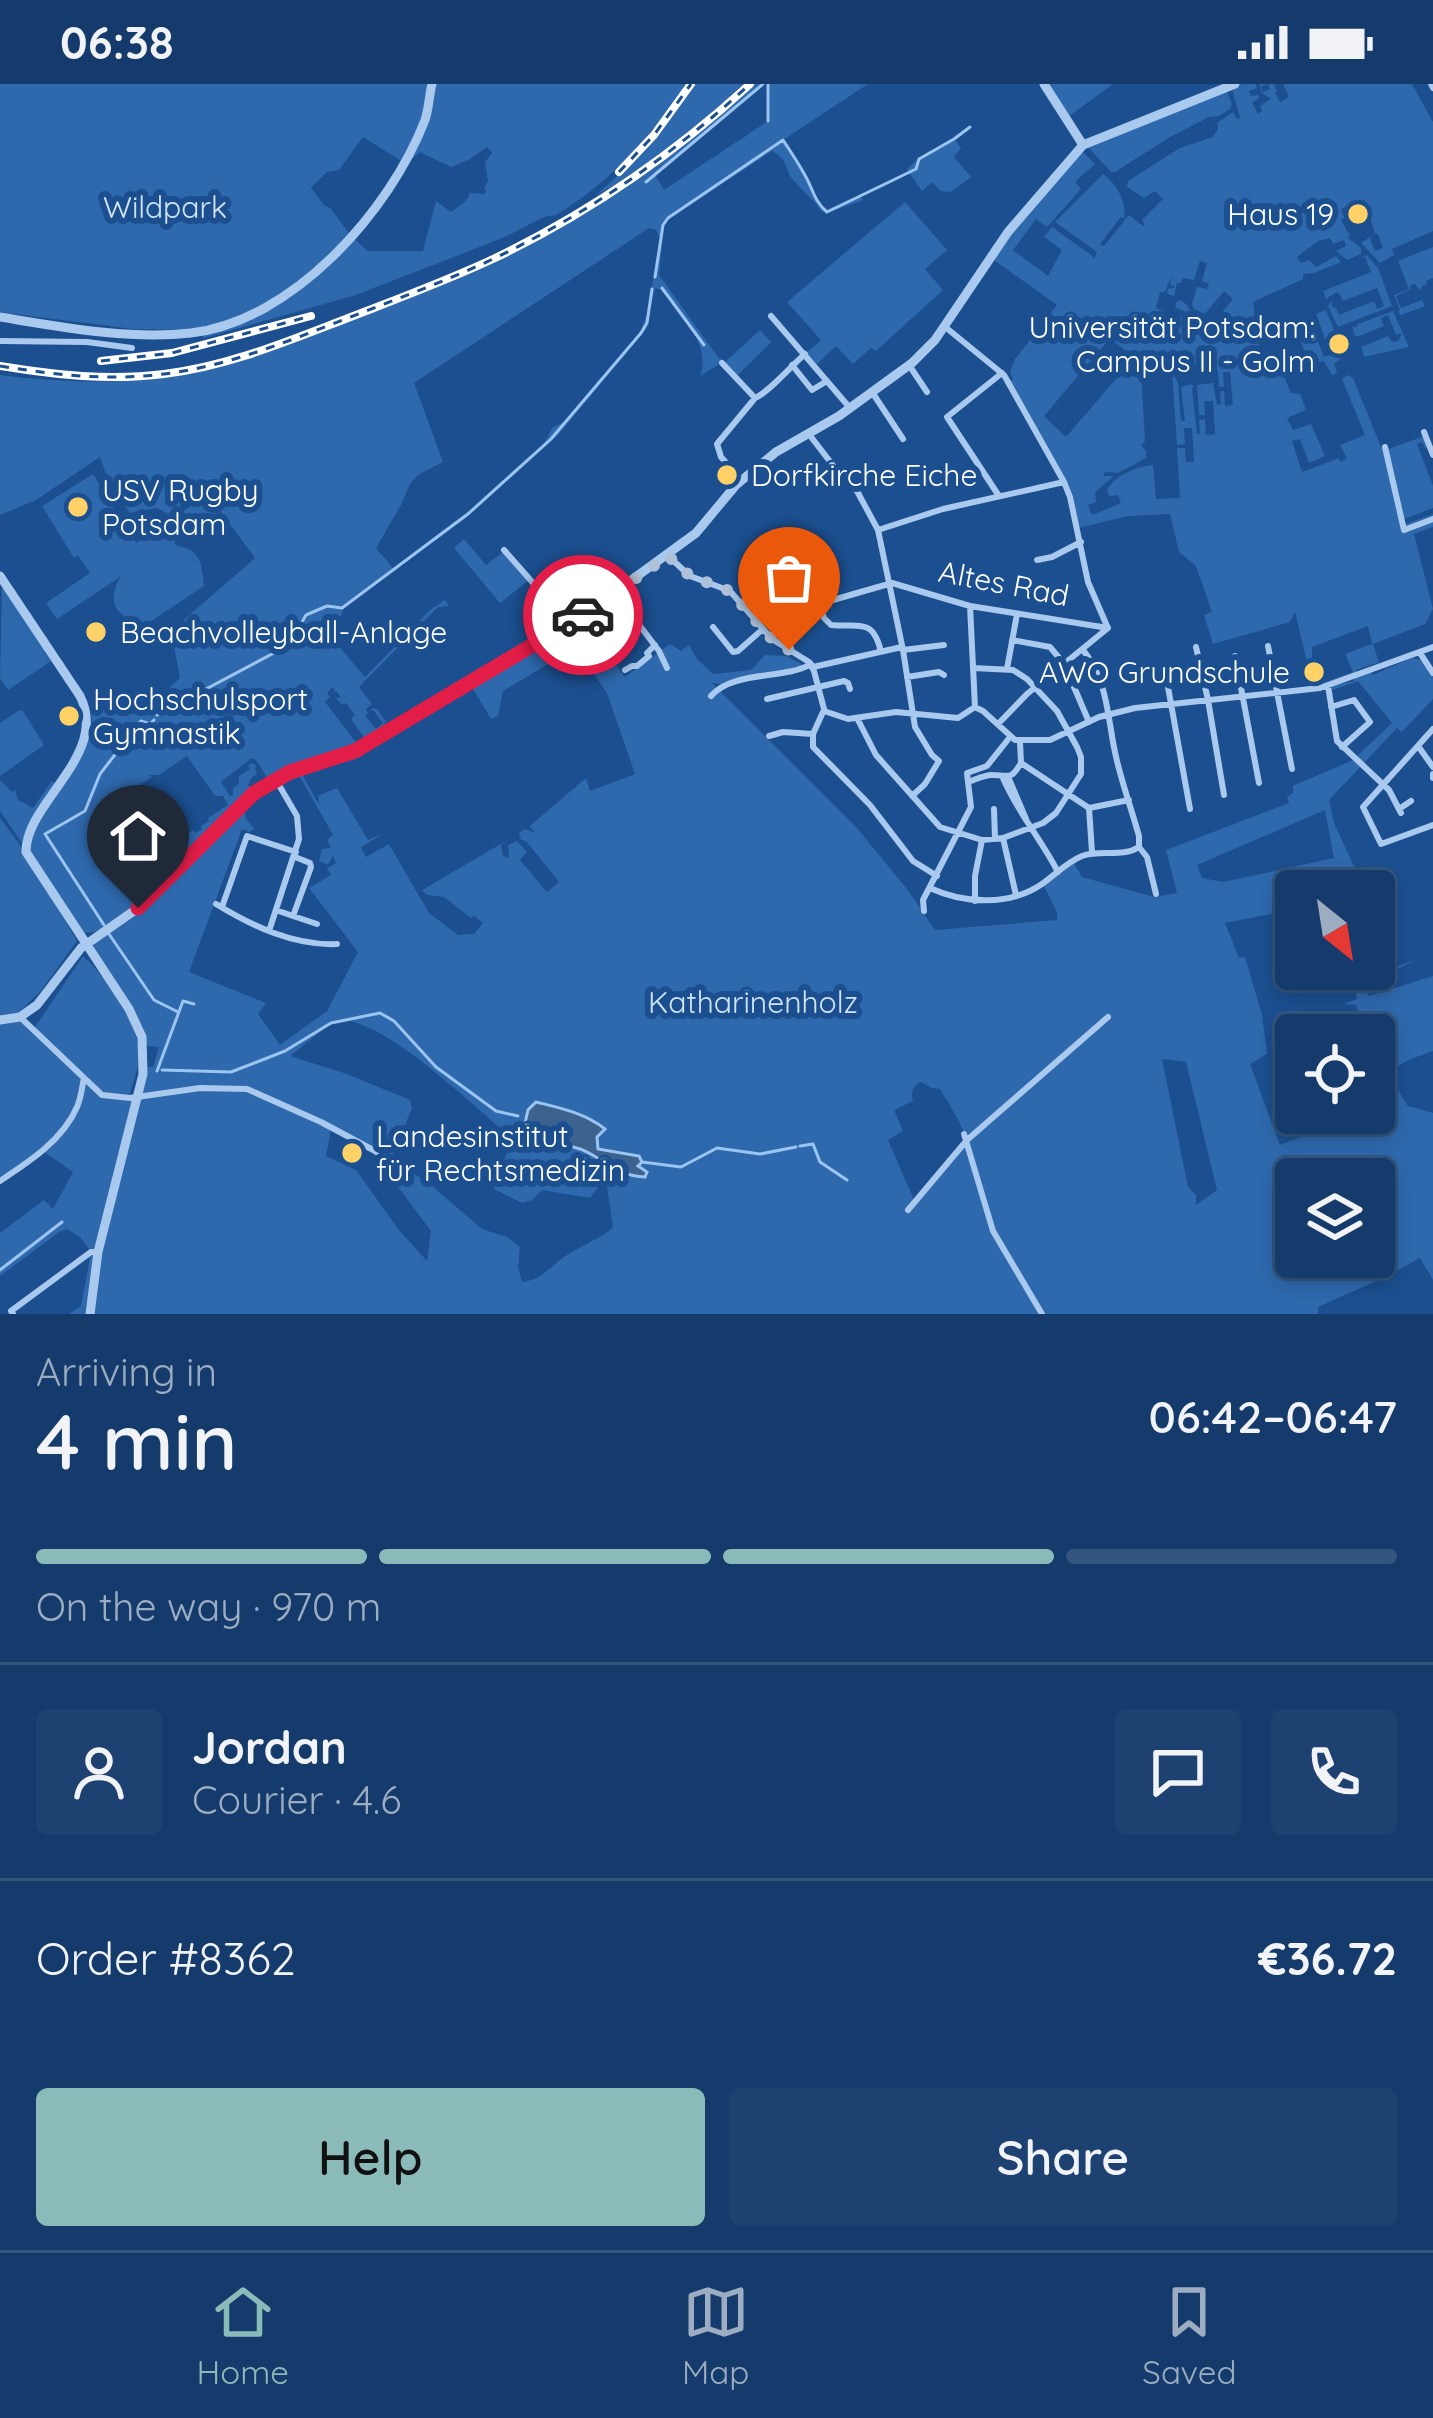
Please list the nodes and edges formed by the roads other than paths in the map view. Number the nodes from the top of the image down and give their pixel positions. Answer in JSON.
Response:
{"nodes":[{"id":1,"x":432,"y":84,"type":"edge"},
{"id":2,"x":1044,"y":84,"type":"edge"},
{"id":3,"x":1235,"y":84,"type":"edge"},
{"id":4,"x":1083,"y":145,"type":"junction"},
{"id":5,"x":0,"y":316,"type":"edge"},
{"id":6,"x":771,"y":316,"type":"dead end"},
{"id":7,"x":944,"y":326,"type":"junction"},
{"id":8,"x":0,"y":341,"type":"edge"},
{"id":9,"x":132,"y":348,"type":"dead end"},
{"id":10,"x":805,"y":354,"type":"junction"},
{"id":11,"x":722,"y":363,"type":"dead end"},
{"id":12,"x":910,"y":364,"type":"junction"},
{"id":13,"x":792,"y":365,"type":"junction"},
{"id":14,"x":1002,"y":373,"type":"junction"},
{"id":15,"x":827,"y":380,"type":"junction"},
{"id":16,"x":872,"y":392,"type":"junction"},
{"id":17,"x":927,"y":392,"type":"dead end"},
{"id":18,"x":755,"y":398,"type":"junction"},
{"id":19,"x":850,"y":408,"type":"junction"},
{"id":20,"x":1424,"y":432,"type":"dead end"},
{"id":21,"x":808,"y":433,"type":"junction"},
{"id":22,"x":902,"y":439,"type":"dead end"},
{"id":23,"x":1385,"y":447,"type":"dead end"},
{"id":24,"x":1433,"y":455,"type":"edge"},
{"id":25,"x":742,"y":480,"type":"junction"},
{"id":26,"x":1064,"y":482,"type":"junction"},
{"id":27,"x":999,"y":496,"type":"junction"},
{"id":28,"x":1433,"y":519,"type":"edge"},
{"id":29,"x":878,"y":530,"type":"junction"},
{"id":30,"x":1081,"y":542,"type":"junction"},
{"id":31,"x":504,"y":550,"type":"dead end"},
{"id":32,"x":668,"y":556,"type":"junction"},
{"id":33,"x":1037,"y":560,"type":"dead end"},
{"id":34,"x":0,"y":576,"type":"edge"},
{"id":35,"x":890,"y":584,"type":"junction"},
{"id":36,"x":615,"y":593,"type":"junction"},
{"id":37,"x":599,"y":604,"type":"junction"},
{"id":38,"x":970,"y":606,"type":"junction"},
{"id":39,"x":1018,"y":613,"type":"junction"},
{"id":40,"x":570,"y":625,"type":"junction"},
{"id":41,"x":712,"y":627,"type":"dead end"},
{"id":42,"x":1108,"y":628,"type":"junction"},
{"id":43,"x":764,"y":629,"type":"junction"},
{"id":44,"x":1012,"y":640,"type":"junction"},
{"id":45,"x":655,"y":645,"type":"junction"},
{"id":46,"x":944,"y":645,"type":"dead end"},
{"id":47,"x":1268,"y":646,"type":"dead end"},
{"id":48,"x":629,"y":647,"type":"dead end"},
{"id":49,"x":1196,"y":647,"type":"dead end"},
{"id":50,"x":1433,"y":647,"type":"edge"},
{"id":51,"x":903,"y":648,"type":"junction"},
{"id":52,"x":1083,"y":650,"type":"junction"},
{"id":53,"x":880,"y":652,"type":"junction"},
{"id":54,"x":1420,"y":652,"type":"junction"},
{"id":55,"x":1235,"y":656,"type":"dead end"},
{"id":56,"x":812,"y":666,"type":"junction"},
{"id":57,"x":1063,"y":667,"type":"junction"},
{"id":58,"x":667,"y":668,"type":"dead end"},
{"id":59,"x":973,"y":668,"type":"junction"},
{"id":60,"x":1007,"y":669,"type":"junction"},
{"id":61,"x":626,"y":670,"type":"dead end"},
{"id":62,"x":1433,"y":673,"type":"edge"},
{"id":63,"x":944,"y":675,"type":"dead end"},
{"id":64,"x":907,"y":676,"type":"junction"},
{"id":65,"x":1166,"y":676,"type":"dead end"},
{"id":66,"x":1328,"y":686,"type":"junction"},
{"id":67,"x":818,"y":687,"type":"junction"},
{"id":68,"x":1036,"y":688,"type":"junction"},
{"id":69,"x":850,"y":689,"type":"dead end"},
{"id":70,"x":1279,"y":694,"type":"junction"},
{"id":71,"x":711,"y":696,"type":"dead end"},
{"id":72,"x":1243,"y":697,"type":"junction"},
{"id":73,"x":767,"y":699,"type":"dead end"},
{"id":74,"x":1208,"y":700,"type":"junction"},
{"id":75,"x":1173,"y":704,"type":"junction"},
{"id":76,"x":975,"y":707,"type":"junction"},
{"id":77,"x":1331,"y":707,"type":"junction"},
{"id":78,"x":824,"y":711,"type":"junction"},
{"id":79,"x":913,"y":712,"type":"junction"},
{"id":80,"x":1110,"y":714,"type":"junction"},
{"id":81,"x":857,"y":718,"type":"junction"},
{"id":82,"x":1089,"y":722,"type":"junction"},
{"id":83,"x":997,"y":725,"type":"junction"},
{"id":84,"x":1433,"y":729,"type":"edge"},
{"id":85,"x":1068,"y":732,"type":"junction"},
{"id":86,"x":813,"y":734,"type":"junction"},
{"id":87,"x":769,"y":736,"type":"dead end"},
{"id":88,"x":1010,"y":737,"type":"junction"},
{"id":89,"x":1020,"y":742,"type":"junction"},
{"id":90,"x":1418,"y":746,"type":"junction"},
{"id":91,"x":1342,"y":747,"type":"junction"},
{"id":92,"x":1021,"y":763,"type":"junction"},
{"id":93,"x":1292,"y":769,"type":"dead end"},
{"id":94,"x":1433,"y":773,"type":"edge"},
{"id":95,"x":1006,"y":778,"type":"junction"},
{"id":96,"x":276,"y":780,"type":"junction"},
{"id":97,"x":968,"y":782,"type":"junction"},
{"id":98,"x":1259,"y":783,"type":"dead end"},
{"id":99,"x":1382,"y":784,"type":"junction"},
{"id":100,"x":1069,"y":794,"type":"junction"},
{"id":101,"x":1224,"y":795,"type":"dead end"},
{"id":102,"x":911,"y":796,"type":"junction"},
{"id":103,"x":1129,"y":800,"type":"junction"},
{"id":104,"x":1411,"y":802,"type":"dead end"},
{"id":105,"x":994,"y":808,"type":"dead end"},
{"id":106,"x":1089,"y":808,"type":"junction"},
{"id":107,"x":1190,"y":809,"type":"dead end"},
{"id":108,"x":1433,"y":826,"type":"edge"},
{"id":109,"x":1032,"y":827,"type":"junction"},
{"id":110,"x":959,"y":833,"type":"junction"},
{"id":111,"x":999,"y":839,"type":"junction"},
{"id":112,"x":982,"y":840,"type":"junction"},
{"id":113,"x":1138,"y":847,"type":"junction"},
{"id":114,"x":1092,"y":854,"type":"junction"},
{"id":115,"x":295,"y":855,"type":"junction"},
{"id":116,"x":1058,"y":872,"type":"junction"},
{"id":117,"x":937,"y":876,"type":"junction"},
{"id":118,"x":930,"y":887,"type":"junction"},
{"id":119,"x":1156,"y":894,"type":"dead end"},
{"id":120,"x":1016,"y":895,"type":"junction"},
{"id":121,"x":975,"y":901,"type":"junction"},
{"id":122,"x":276,"y":910,"type":"junction"},
{"id":123,"x":924,"y":910,"type":"dead end"},
{"id":124,"x":292,"y":916,"type":"junction"},
{"id":125,"x":317,"y":924,"type":"dead end"},
{"id":126,"x":269,"y":931,"type":"junction"},
{"id":127,"x":86,"y":944,"type":"junction"},
{"id":128,"x":337,"y":944,"type":"dead end"},
{"id":129,"x":37,"y":1005,"type":"junction"},
{"id":130,"x":20,"y":1017,"type":"junction"},
{"id":131,"x":1108,"y":1017,"type":"dead end"},
{"id":132,"x":0,"y":1020,"type":"edge"},
{"id":133,"x":33,"y":1031,"type":"junction"},
{"id":134,"x":84,"y":1078,"type":"junction"},
{"id":135,"x":138,"y":1095,"type":"junction"},
{"id":136,"x":966,"y":1137,"type":"junction"},
{"id":137,"x":391,"y":1159,"type":"dead end"},
{"id":138,"x":0,"y":1181,"type":"edge"},
{"id":139,"x":908,"y":1210,"type":"dead end"},
{"id":140,"x":98,"y":1252,"type":"junction"},
{"id":141,"x":10,"y":1313,"type":"edge"},
{"id":142,"x":90,"y":1314,"type":"edge"},
{"id":143,"x":1042,"y":1314,"type":"edge"}],
"edges":[{"from":1,"to":5,"type":"street"},
{"from":2,"to":4,"type":"street"},
{"from":3,"to":4,"type":"street"},
{"from":4,"to":7,"type":"street"},
{"from":6,"to":10,"type":"street"},
{"from":7,"to":12,"type":"street"},
{"from":7,"to":14,"type":"street"},
{"from":8,"to":9,"type":"street"},
{"from":10,"to":13,"type":"street"},
{"from":10,"to":15,"type":"street"},
{"from":11,"to":18,"type":"street"},
{"from":12,"to":16,"type":"street"},
{"from":12,"to":17,"type":"street"},
{"from":13,"to":15,"type":"street"},
{"from":13,"to":18,"type":"street"},
{"from":14,"to":26,"type":"street"},
{"from":14,"to":27,"type":"street"},
{"from":15,"to":19,"type":"street"},
{"from":16,"to":19,"type":"street"},
{"from":16,"to":22,"type":"street"},
{"from":18,"to":25,"type":"street"},
{"from":19,"to":21,"type":"street"},
{"from":20,"to":24,"type":"street"},
{"from":21,"to":25,"type":"street"},
{"from":21,"to":29,"type":"street"},
{"from":23,"to":28,"type":"street"},
{"from":25,"to":32,"type":"street"},
{"from":26,"to":27,"type":"street"},
{"from":26,"to":30,"type":"street"},
{"from":27,"to":29,"type":"street"},
{"from":29,"to":35,"type":"street"},
{"from":30,"to":33,"type":"street"},
{"from":30,"to":42,"type":"street"},
{"from":31,"to":40,"type":"street"},
{"from":32,"to":36,"type":"street"},
{"from":32,"to":43,"type":"street"},
{"from":34,"to":127,"type":"street"},
{"from":35,"to":38,"type":"street","name":"Altes Rad"},
{"from":35,"to":51,"type":"street"},
{"from":35,"to":53,"type":"street"},
{"from":36,"to":37,"type":"street"},
{"from":36,"to":45,"type":"street"},
{"from":37,"to":40,"type":"street"},
{"from":37,"to":48,"type":"street"},
{"from":38,"to":39,"type":"street","name":"Altes Rad"},
{"from":38,"to":59,"type":"street"},
{"from":39,"to":42,"type":"street","name":"Altes Rad"},
{"from":39,"to":44,"type":"street"},
{"from":40,"to":96,"type":"street"},
{"from":41,"to":43,"type":"street"},
{"from":42,"to":52,"type":"street"},
{"from":43,"to":56,"type":"street"},
{"from":44,"to":57,"type":"street"},
{"from":44,"to":60,"type":"street"},
{"from":45,"to":58,"type":"street"},
{"from":45,"to":61,"type":"street"},
{"from":46,"to":51,"type":"street"},
{"from":47,"to":70,"type":"street"},
{"from":49,"to":74,"type":"street"},
{"from":50,"to":54,"type":"street"},
{"from":51,"to":53,"type":"street"},
{"from":51,"to":64,"type":"street"},
{"from":52,"to":57,"type":"street"},
{"from":52,"to":80,"type":"street"},
{"from":53,"to":56,"type":"street"},
{"from":54,"to":62,"type":"street"},
{"from":54,"to":66,"type":"street"},
{"from":55,"to":72,"type":"street"},
{"from":56,"to":67,"type":"street"},
{"from":56,"to":71,"type":"street"},
{"from":57,"to":68,"type":"street"},
{"from":57,"to":82,"type":"street"},
{"from":59,"to":60,"type":"street"},
{"from":59,"to":76,"type":"street"},
{"from":60,"to":68,"type":"street"},
{"from":63,"to":64,"type":"street"},
{"from":64,"to":79,"type":"street"},
{"from":65,"to":75,"type":"street"},
{"from":66,"to":70,"type":"street"},
{"from":66,"to":77,"type":"street"},
{"from":67,"to":69,"type":"street"},
{"from":67,"to":73,"type":"street"},
{"from":67,"to":78,"type":"street"},
{"from":68,"to":83,"type":"street"},
{"from":68,"to":85,"type":"street"},
{"from":70,"to":72,"type":"street"},
{"from":70,"to":93,"type":"street"},
{"from":72,"to":74,"type":"street"},
{"from":72,"to":98,"type":"street"},
{"from":74,"to":75,"type":"street"},
{"from":74,"to":101,"type":"street"},
{"from":75,"to":80,"type":"street"},
{"from":75,"to":107,"type":"street"},
{"from":76,"to":79,"type":"street"},
{"from":76,"to":83,"type":"street"},
{"from":77,"to":91,"type":"street"},
{"from":77,"to":91,"type":"street"},
{"from":78,"to":81,"type":"street"},
{"from":78,"to":86,"type":"street"},
{"from":79,"to":81,"type":"street"},
{"from":79,"to":102,"type":"street"},
{"from":80,"to":82,"type":"street"},
{"from":80,"to":103,"type":"street"},
{"from":81,"to":102,"type":"street"},
{"from":82,"to":85,"type":"street"},
{"from":83,"to":88,"type":"street"},
{"from":84,"to":90,"type":"street"},
{"from":85,"to":89,"type":"street"},
{"from":85,"to":100,"type":"street"},
{"from":86,"to":87,"type":"street"},
{"from":86,"to":117,"type":"street"},
{"from":88,"to":89,"type":"street"},
{"from":88,"to":97,"type":"street"},
{"from":89,"to":92,"type":"street"},
{"from":90,"to":94,"type":"street"},
{"from":90,"to":99,"type":"street"},
{"from":91,"to":99,"type":"street"},
{"from":92,"to":95,"type":"street"},
{"from":92,"to":100,"type":"street"},
{"from":95,"to":97,"type":"street"},
{"from":95,"to":109,"type":"street"},
{"from":96,"to":115,"type":"street"},
{"from":96,"to":127,"type":"street"},
{"from":97,"to":110,"type":"street"},
{"from":99,"to":104,"type":"street"},
{"from":99,"to":108,"type":"street"},
{"from":100,"to":106,"type":"street"},
{"from":100,"to":109,"type":"street"},
{"from":102,"to":110,"type":"street"},
{"from":103,"to":106,"type":"street"},
{"from":103,"to":113,"type":"street"},
{"from":105,"to":111,"type":"street"},
{"from":106,"to":114,"type":"street"},
{"from":109,"to":111,"type":"street"},
{"from":109,"to":116,"type":"street"},
{"from":110,"to":112,"type":"street"},
{"from":110,"to":117,"type":"street"},
{"from":111,"to":112,"type":"street"},
{"from":111,"to":120,"type":"street"},
{"from":112,"to":121,"type":"street"},
{"from":113,"to":114,"type":"street"},
{"from":113,"to":119,"type":"street"},
{"from":114,"to":116,"type":"street"},
{"from":115,"to":122,"type":"street"},
{"from":115,"to":124,"type":"street"},
{"from":115,"to":126,"type":"street"},
{"from":116,"to":120,"type":"street"},
{"from":117,"to":118,"type":"street"},
{"from":118,"to":121,"type":"street"},
{"from":118,"to":123,"type":"street"},
{"from":120,"to":121,"type":"street"},
{"from":122,"to":124,"type":"street"},
{"from":122,"to":126,"type":"street"},
{"from":124,"to":125,"type":"street"},
{"from":126,"to":128,"type":"street"},
{"from":127,"to":129,"type":"street"},
{"from":127,"to":135,"type":"street"},
{"from":129,"to":130,"type":"street"},
{"from":129,"to":133,"type":"street"},
{"from":130,"to":132,"type":"street"},
{"from":130,"to":133,"type":"street"},
{"from":131,"to":136,"type":"street"},
{"from":133,"to":134,"type":"street"},
{"from":134,"to":135,"type":"street"},
{"from":134,"to":138,"type":"street"},
{"from":135,"to":137,"type":"street"},
{"from":135,"to":140,"type":"street"},
{"from":136,"to":139,"type":"street"},
{"from":136,"to":143,"type":"street"},
{"from":140,"to":141,"type":"street"},
{"from":140,"to":142,"type":"street"}]}
